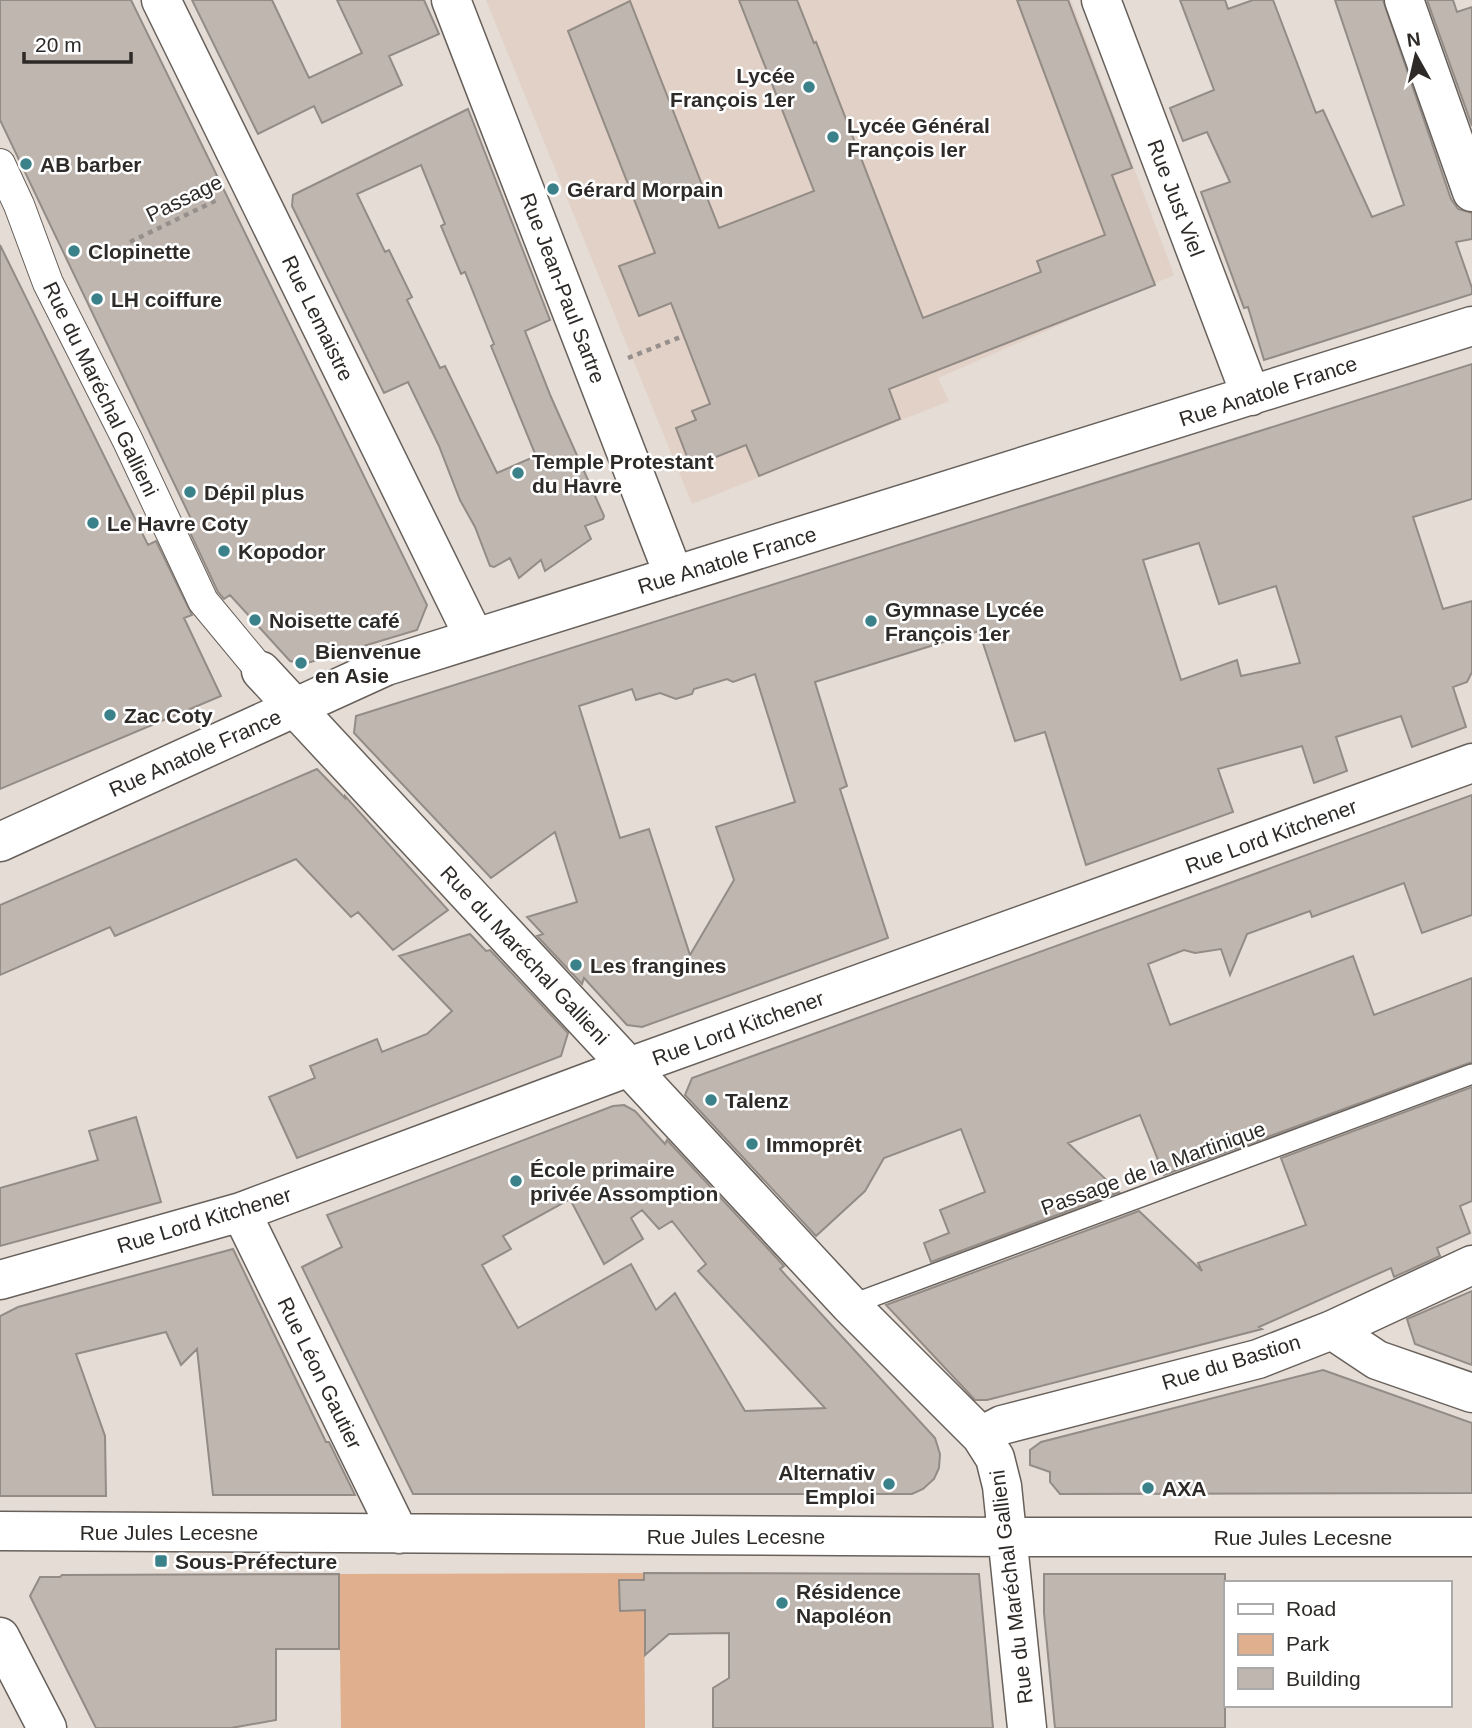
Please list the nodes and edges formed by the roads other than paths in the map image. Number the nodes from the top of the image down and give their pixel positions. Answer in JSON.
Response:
{"nodes":[{"id":1,"x":161,"y":0,"type":"edge"},
{"id":2,"x":452,"y":0,"type":"edge"},
{"id":3,"x":1101,"y":0,"type":"edge"},
{"id":4,"x":1404,"y":0,"type":"edge"},
{"id":5,"x":0,"y":164,"type":"edge"},
{"id":6,"x":1472,"y":192,"type":"edge"},
{"id":7,"x":1472,"y":326,"type":"edge"},
{"id":8,"x":1251,"y":396,"type":"junction"},
{"id":9,"x":674,"y":576,"type":"junction"},
{"id":10,"x":474,"y":636,"type":"junction"},
{"id":11,"x":261,"y":671,"type":"joint"},
{"id":12,"x":297,"y":707,"type":"junction"},
{"id":13,"x":1472,"y":763,"type":"edge"},
{"id":14,"x":0,"y":842,"type":"edge"},
{"id":15,"x":629,"y":1067,"type":"junction"},
{"id":16,"x":1472,"y":1074,"type":"edge"},
{"id":17,"x":241,"y":1212,"type":"junction"},
{"id":18,"x":1472,"y":1265,"type":"edge"},
{"id":19,"x":0,"y":1280,"type":"edge"},
{"id":20,"x":850,"y":1305,"type":"junction"},
{"id":21,"x":1332,"y":1330,"type":"junction"},
{"id":22,"x":1472,"y":1393,"type":"edge"},
{"id":23,"x":981,"y":1436,"type":"junction"},
{"id":24,"x":0,"y":1531,"type":"edge"},
{"id":25,"x":399,"y":1534,"type":"junction"},
{"id":26,"x":1007,"y":1537,"type":"junction"},
{"id":27,"x":1472,"y":1537,"type":"edge"},
{"id":28,"x":0,"y":1637,"type":"edge"},
{"id":29,"x":47,"y":1728,"type":"edge"},
{"id":30,"x":1027,"y":1728,"type":"edge"}],
"edges":[{"from":1,"to":10,"type":"street","name":"Rue Lemaistre"},
{"from":2,"to":9,"type":"street","name":"Rue Jean-Paul Sartre"},
{"from":3,"to":8,"type":"street","name":"Rue Just Viel"},
{"from":4,"to":6,"type":"street"},
{"from":5,"to":11,"type":"street","name":"Rue du Maréchal Gallieni"},
{"from":7,"to":8,"type":"street","name":"Rue Anatole France"},
{"from":8,"to":9,"type":"street","name":"Rue Anatole France"},
{"from":9,"to":10,"type":"street","name":"Rue Anatole France"},
{"from":10,"to":12,"type":"street","name":"Rue Anatole France"},
{"from":11,"to":12,"type":"street","name":"Rue du Maréchal Gallieni"},
{"from":12,"to":14,"type":"street","name":"Rue Anatole France"},
{"from":12,"to":15,"type":"street","name":"Rue du Maréchal Gallieni"},
{"from":13,"to":15,"type":"street","name":"Rue Lord Kitchener"},
{"from":15,"to":17,"type":"street","name":"Rue Lord Kitchener"},
{"from":15,"to":20,"type":"street","name":"Rue du Maréchal Gallieni"},
{"from":16,"to":20,"type":"lane","name":"Passage de la Martinique"},
{"from":17,"to":19,"type":"street","name":"Rue Lord Kitchener"},
{"from":17,"to":25,"type":"street","name":"Rue Léon Gautier"},
{"from":18,"to":21,"type":"street","name":"Rue du Bastion"},
{"from":20,"to":23,"type":"street","name":"Rue du Maréchal Gallieni"},
{"from":21,"to":22,"type":"street"},
{"from":21,"to":23,"type":"street","name":"Rue du Bastion"},
{"from":23,"to":26,"type":"street","name":"Rue du Maréchal Gallieni"},
{"from":24,"to":25,"type":"street","name":"Rue Jules Lecesne"},
{"from":25,"to":26,"type":"street","name":"Rue Jules Lecesne"},
{"from":26,"to":27,"type":"street","name":"Rue Jules Lecesne"},
{"from":26,"to":30,"type":"street","name":"Rue du Maréchal Gallieni"},
{"from":28,"to":29,"type":"street"}]}
